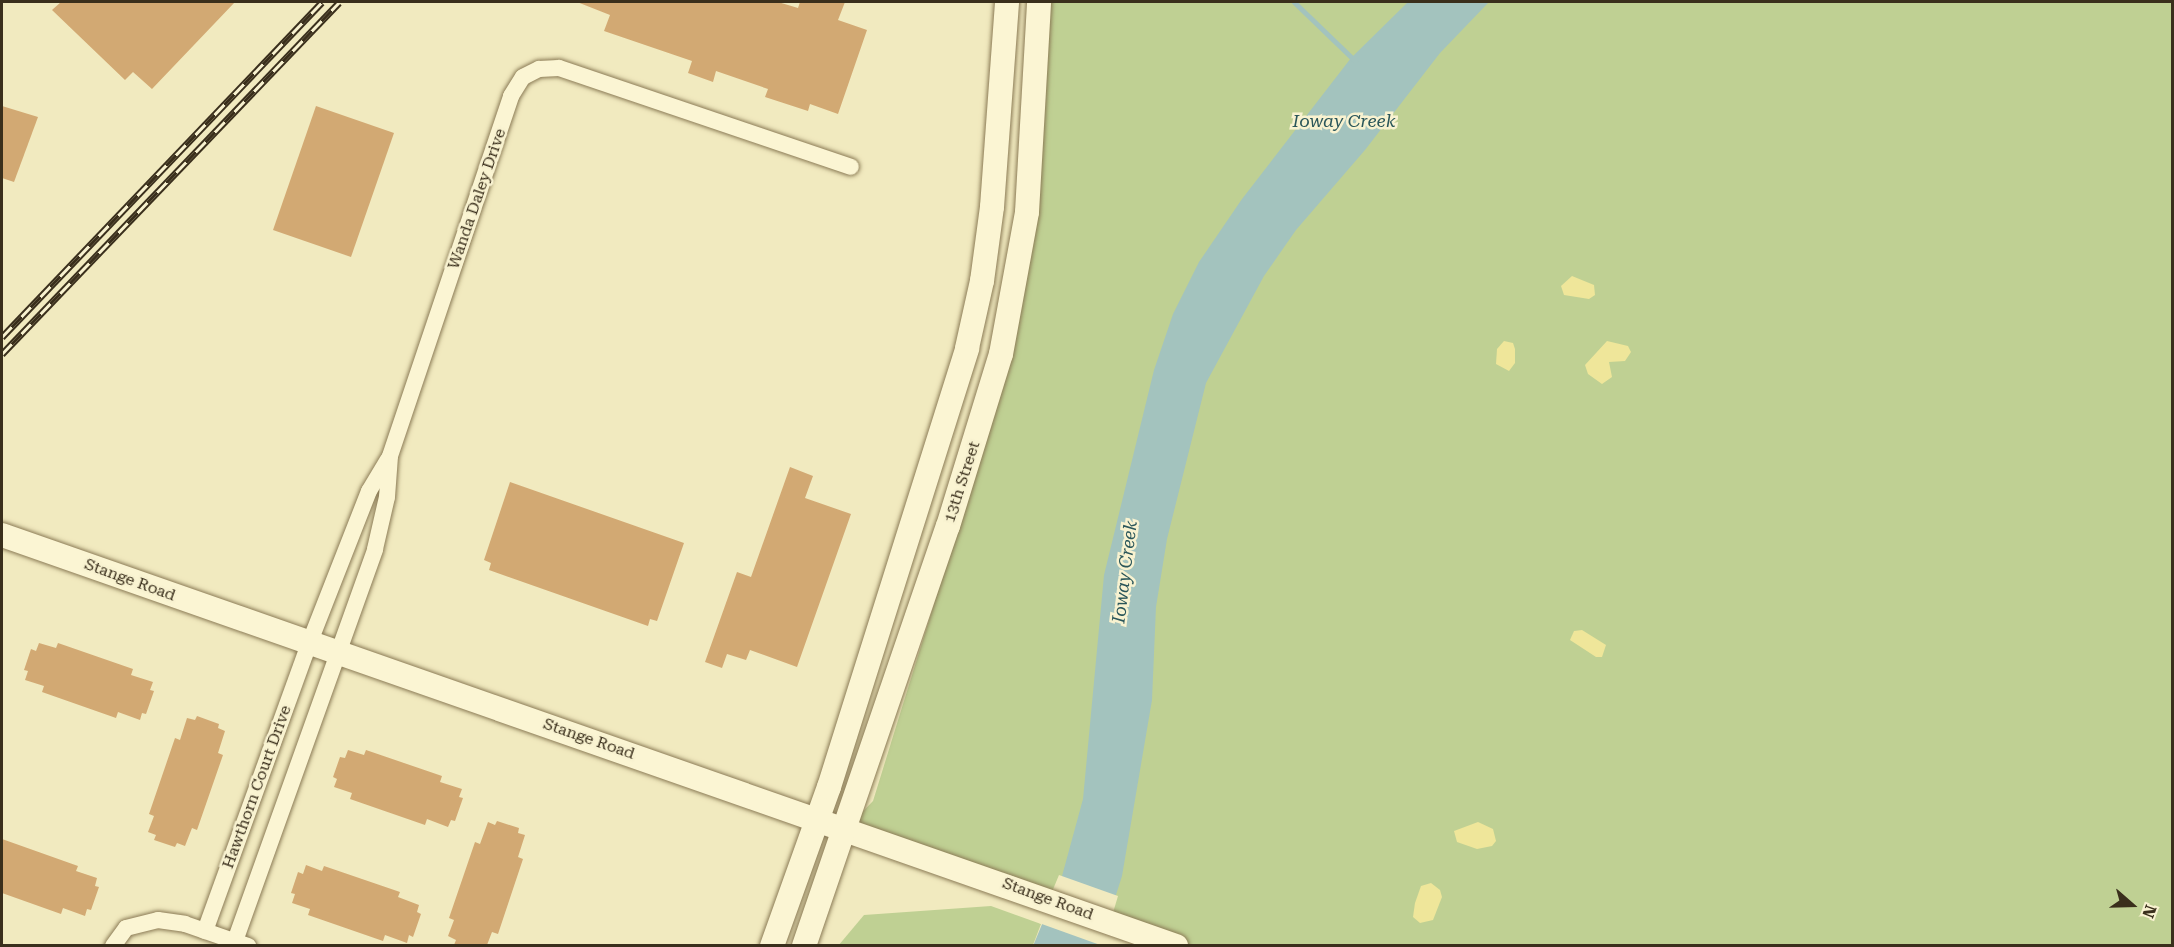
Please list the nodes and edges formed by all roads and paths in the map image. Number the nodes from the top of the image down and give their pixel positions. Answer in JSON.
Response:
{"nodes":[{"id":1,"x":1006,"y":2,"type":"edge"},
{"id":2,"x":1039,"y":2,"type":"edge"},
{"id":3,"x":851,"y":167,"type":"dead end"},
{"id":4,"x":390,"y":456,"type":"junction"},
{"id":5,"x":2,"y":535,"type":"edge"},
{"id":6,"x":309,"y":644,"type":"junction"},
{"id":7,"x":338,"y":654,"type":"junction"},
{"id":8,"x":818,"y":818,"type":"junction"},
{"id":9,"x":847,"y":828,"type":"junction"},
{"id":10,"x":204,"y":931,"type":"junction"},
{"id":11,"x":242,"y":943,"type":"edge"},
{"id":12,"x":112,"y":945,"type":"edge"},
{"id":13,"x":772,"y":945,"type":"edge"},
{"id":14,"x":804,"y":945,"type":"edge"},
{"id":15,"x":1176,"y":945,"type":"edge"}],
"edges":[{"from":1,"to":8,"type":"main road","name":"13th Street"},
{"from":2,"to":9,"type":"main road","name":"13th Street"},
{"from":3,"to":4,"type":"street","name":"Wanda Daley Drive"},
{"from":4,"to":6,"type":"street","name":"Hawthorn Court Drive"},
{"from":4,"to":7,"type":"street","name":"Wanda Daley Drive"},
{"from":5,"to":6,"type":"main road","name":"Stange Road"},
{"from":6,"to":7,"type":"main road","name":"Stange Road"},
{"from":6,"to":10,"type":"street","name":"Hawthorn Court Drive"},
{"from":7,"to":8,"type":"main road","name":"Stange Road"},
{"from":7,"to":11,"type":"street","name":"Hawthorn Court Drive"},
{"from":8,"to":9,"type":"main road","name":"Stange Road"},
{"from":8,"to":13,"type":"main road","name":"13th Street"},
{"from":9,"to":14,"type":"main road","name":"13th Street"},
{"from":9,"to":15,"type":"main road","name":"Stange Road"},
{"from":10,"to":11,"type":"street","name":"Hawthorn Court Drive"},
{"from":10,"to":12,"type":"street","name":"Hawthorn Court Drive"}]}
